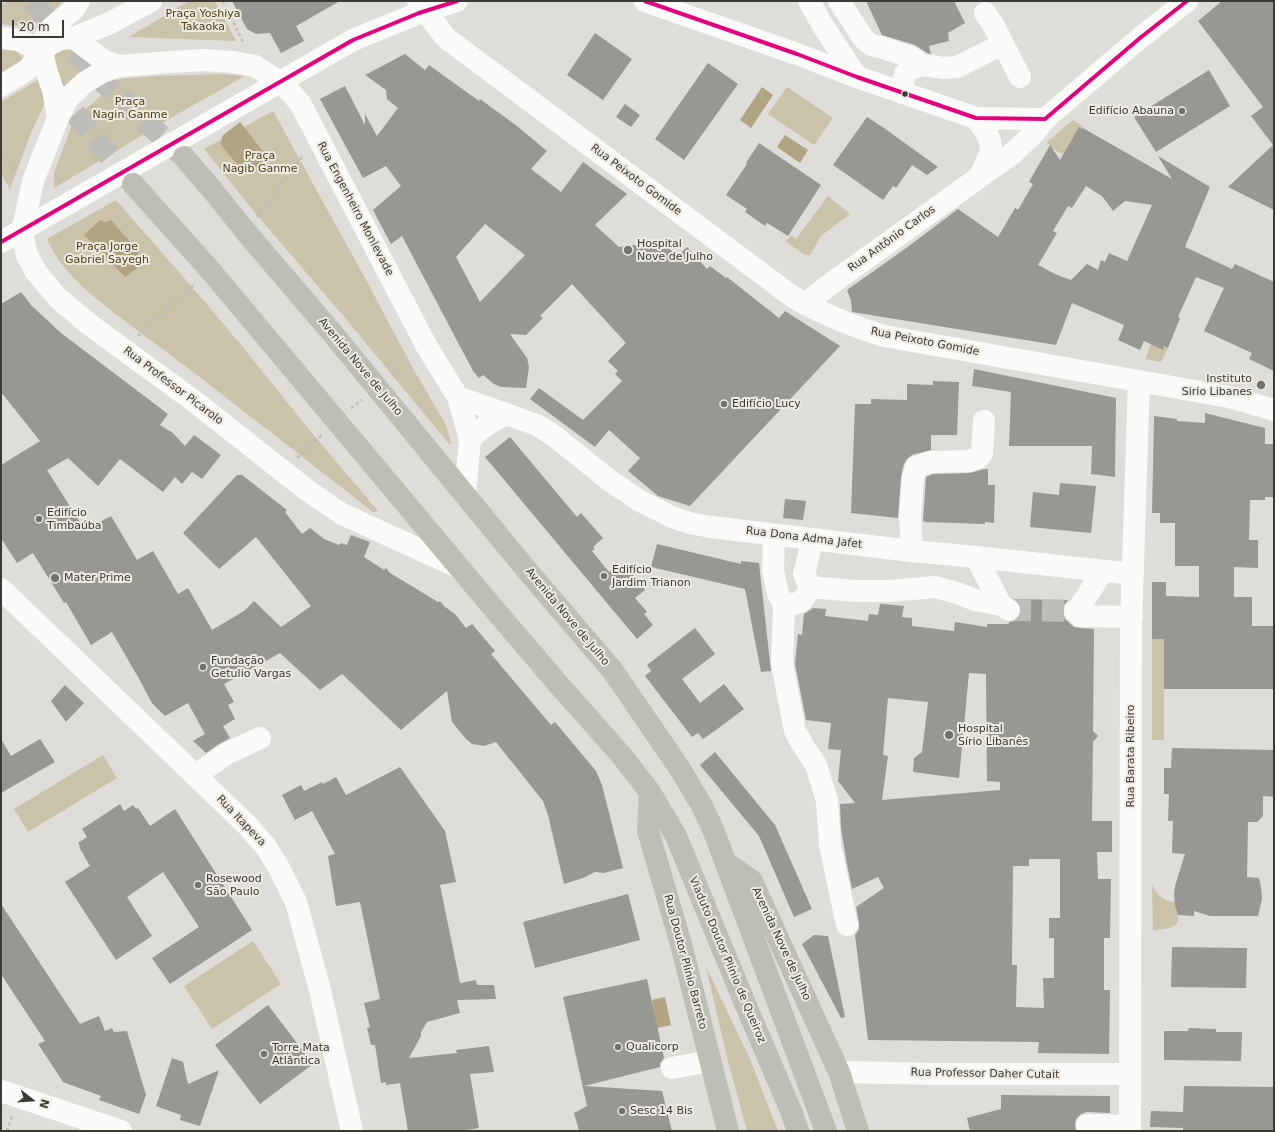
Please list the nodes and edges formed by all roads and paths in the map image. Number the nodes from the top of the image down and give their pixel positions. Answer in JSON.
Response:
{"nodes":[{"id":1,"x":28,"y":1,"type":"edge"},
{"id":2,"x":151,"y":1,"type":"edge"},
{"id":3,"x":223,"y":1,"type":"edge"},
{"id":4,"x":418,"y":1,"type":"edge"},
{"id":5,"x":457,"y":1,"type":"edge"},
{"id":6,"x":645,"y":1,"type":"edge"},
{"id":7,"x":809,"y":1,"type":"edge"},
{"id":8,"x":839,"y":1,"type":"edge"},
{"id":9,"x":1187,"y":1,"type":"edge"},
{"id":10,"x":77,"y":6,"type":"edge"},
{"id":11,"x":985,"y":13,"type":"dead end"},
{"id":12,"x":38,"y":20,"type":"dead end"},
{"id":13,"x":1,"y":38,"type":"edge"},
{"id":14,"x":74,"y":38,"type":"junction"},
{"id":15,"x":1003,"y":44,"type":"junction"},
{"id":16,"x":246,"y":48,"type":"dead end"},
{"id":17,"x":43,"y":52,"type":"junction"},
{"id":18,"x":922,"y":65,"type":"junction"},
{"id":19,"x":120,"y":66,"type":"junction"},
{"id":20,"x":856,"y":77,"type":"junction"},
{"id":21,"x":1020,"y":77,"type":"dead end"},
{"id":22,"x":1,"y":86,"type":"edge"},
{"id":23,"x":902,"y":93,"type":"junction"},
{"id":24,"x":58,"y":118,"type":"junction"},
{"id":25,"x":976,"y":118,"type":"junction"},
{"id":26,"x":1046,"y":119,"type":"junction"},
{"id":27,"x":184,"y":157,"type":"tunnel mouth"},
{"id":28,"x":302,"y":157,"type":"dead end"},
{"id":29,"x":980,"y":176,"type":"junction"},
{"id":30,"x":133,"y":184,"type":"tunnel mouth"},
{"id":31,"x":256,"y":218,"type":"dead end"},
{"id":32,"x":1,"y":242,"type":"edge"},
{"id":33,"x":210,"y":270,"type":"junction"},
{"id":34,"x":805,"y":304,"type":"junction"},
{"id":35,"x":134,"y":339,"type":"dead end"},
{"id":36,"x":1139,"y":381,"type":"junction"},
{"id":37,"x":458,"y":397,"type":"junction"},
{"id":38,"x":1274,"y":410,"type":"edge"},
{"id":39,"x":507,"y":414,"type":"junction"},
{"id":40,"x":984,"y":421,"type":"dead end"},
{"id":41,"x":470,"y":439,"type":"junction"},
{"id":42,"x":465,"y":495,"type":"junction"},
{"id":43,"x":774,"y":535,"type":"junction"},
{"id":44,"x":812,"y":539,"type":"junction"},
{"id":45,"x":912,"y":551,"type":"junction"},
{"id":46,"x":976,"y":557,"type":"junction"},
{"id":47,"x":460,"y":568,"type":"junction"},
{"id":48,"x":1103,"y":571,"type":"junction"},
{"id":49,"x":1133,"y":574,"type":"junction"},
{"id":50,"x":807,"y":581,"type":"junction"},
{"id":51,"x":776,"y":584,"type":"junction"},
{"id":52,"x":1,"y":589,"type":"edge"},
{"id":53,"x":784,"y":604,"type":"junction"},
{"id":54,"x":1132,"y":618,"type":"junction"},
{"id":55,"x":260,"y":738,"type":"dead end"},
{"id":56,"x":196,"y":775,"type":"junction"},
{"id":57,"x":650,"y":792,"type":"junction"},
{"id":58,"x":725,"y":862,"type":"junction"},
{"id":59,"x":847,"y":925,"type":"dead end"},
{"id":60,"x":710,"y":1061,"type":"junction"},
{"id":61,"x":672,"y":1068,"type":"dead end"},
{"id":62,"x":839,"y":1072,"type":"junction"},
{"id":63,"x":1130,"y":1074,"type":"junction"},
{"id":64,"x":1,"y":1091,"type":"edge"},
{"id":65,"x":14,"y":1110,"type":"dead end"},
{"id":66,"x":1087,"y":1125,"type":"dead end"},
{"id":67,"x":98,"y":1127,"type":"edge"},
{"id":68,"x":1130,"y":1128,"type":"edge"},
{"id":69,"x":7,"y":1131,"type":"edge"},
{"id":70,"x":121,"y":1131,"type":"edge"},
{"id":71,"x":352,"y":1131,"type":"edge"},
{"id":72,"x":728,"y":1131,"type":"edge"},
{"id":73,"x":798,"y":1131,"type":"edge"},
{"id":74,"x":826,"y":1131,"type":"edge"},
{"id":75,"x":858,"y":1131,"type":"edge"}],
"edges":[{"from":1,"to":12,"type":"path"},
{"from":2,"to":14,"type":"street"},
{"from":3,"to":16,"type":"path"},
{"from":4,"to":34,"type":"street","name":"Rua Peixoto Gomide"},
{"from":5,"to":32,"type":"street"},
{"from":6,"to":20,"type":"street"},
{"from":7,"to":20,"type":"street"},
{"from":8,"to":18,"type":"street"},
{"from":9,"to":26,"type":"street","name":"Rua Antônio Carlos"},
{"from":10,"to":17,"type":"street"},
{"from":11,"to":15,"type":"street"},
{"from":13,"to":17,"type":"street"},
{"from":14,"to":17,"type":"street"},
{"from":14,"to":19,"type":"street"},
{"from":15,"to":18,"type":"street"},
{"from":15,"to":21,"type":"street"},
{"from":17,"to":22,"type":"street"},
{"from":17,"to":24,"type":"street"},
{"from":18,"to":23,"type":"street"},
{"from":19,"to":24,"type":"street","name":"Rua Professor Picarolo"},
{"from":19,"to":37,"type":"street","name":"Rua Engenheiro Monlevade"},
{"from":20,"to":23,"type":"street"},
{"from":23,"to":25,"type":"street"},
{"from":24,"to":47,"type":"street","name":"Rua Professor Picarolo"},
{"from":25,"to":26,"type":"street"},
{"from":25,"to":29,"type":"street","name":"Rua Antônio Carlos"},
{"from":26,"to":29,"type":"street","name":"Rua Antônio Carlos"},
{"from":27,"to":42,"type":"main road","name":"Avenida Nove de Julho"},
{"from":28,"to":31,"type":"path"},
{"from":29,"to":34,"type":"street","name":"Rua Antônio Carlos"},
{"from":30,"to":33,"type":"main road"},
{"from":33,"to":35,"type":"path"},
{"from":33,"to":47,"type":"main road"},
{"from":34,"to":36,"type":"street","name":"Rua Peixoto Gomide"},
{"from":36,"to":38,"type":"street","name":"Rua Peixoto Gomide"},
{"from":36,"to":49,"type":"street","name":"Rua Barata Ribeiro"},
{"from":37,"to":39,"type":"street","name":"Rua Dona Adma Jafet"},
{"from":37,"to":41,"type":"street","name":"Rua Engenheiro Monlevade"},
{"from":39,"to":41,"type":"street"},
{"from":39,"to":43,"type":"street","name":"Rua Dona Adma Jafet"},
{"from":40,"to":45,"type":"street"},
{"from":41,"to":42,"type":"street","name":"Rua Engenheiro Monlevade"},
{"from":42,"to":58,"type":"main road","name":"Avenida Nove de Julho"},
{"from":43,"to":44,"type":"street","name":"Rua Dona Adma Jafet"},
{"from":43,"to":51,"type":"street"},
{"from":44,"to":45,"type":"street","name":"Rua Dona Adma Jafet"},
{"from":44,"to":50,"type":"street"},
{"from":45,"to":46,"type":"street","name":"Rua Dona Adma Jafet"},
{"from":46,"to":48,"type":"street","name":"Rua Dona Adma Jafet"},
{"from":46,"to":50,"type":"street"},
{"from":47,"to":57,"type":"main road"},
{"from":48,"to":49,"type":"street","name":"Rua Dona Adma Jafet"},
{"from":48,"to":54,"type":"street"},
{"from":49,"to":54,"type":"street","name":"Rua Barata Ribeiro"},
{"from":50,"to":51,"type":"street"},
{"from":50,"to":53,"type":"street"},
{"from":51,"to":53,"type":"street"},
{"from":52,"to":56,"type":"street","name":"Rua Itapeva"},
{"from":53,"to":59,"type":"street"},
{"from":54,"to":63,"type":"street","name":"Rua Barata Ribeiro"},
{"from":55,"to":56,"type":"street"},
{"from":56,"to":71,"type":"street","name":"Rua Itapeva"},
{"from":57,"to":60,"type":"main road","name":"Rua Doutor Plínio Barreto"},
{"from":57,"to":73,"type":"main road","name":"Viaduto Doutor Plínio de Queiroz"},
{"from":58,"to":62,"type":"main road","name":"Avenida Nove de Julho"},
{"from":58,"to":74,"type":"main road"},
{"from":60,"to":61,"type":"street"},
{"from":60,"to":72,"type":"main road","name":"Rua Doutor Plínio Barreto"},
{"from":62,"to":63,"type":"street","name":"Rua Professor Daher Cutait"},
{"from":62,"to":75,"type":"main road","name":"Avenida Nove de Julho"},
{"from":63,"to":68,"type":"street","name":"Rua Barata Ribeiro"},
{"from":64,"to":67,"type":"street"},
{"from":65,"to":69,"type":"path"},
{"from":66,"to":68,"type":"street"},
{"from":67,"to":70,"type":"street"}]}
